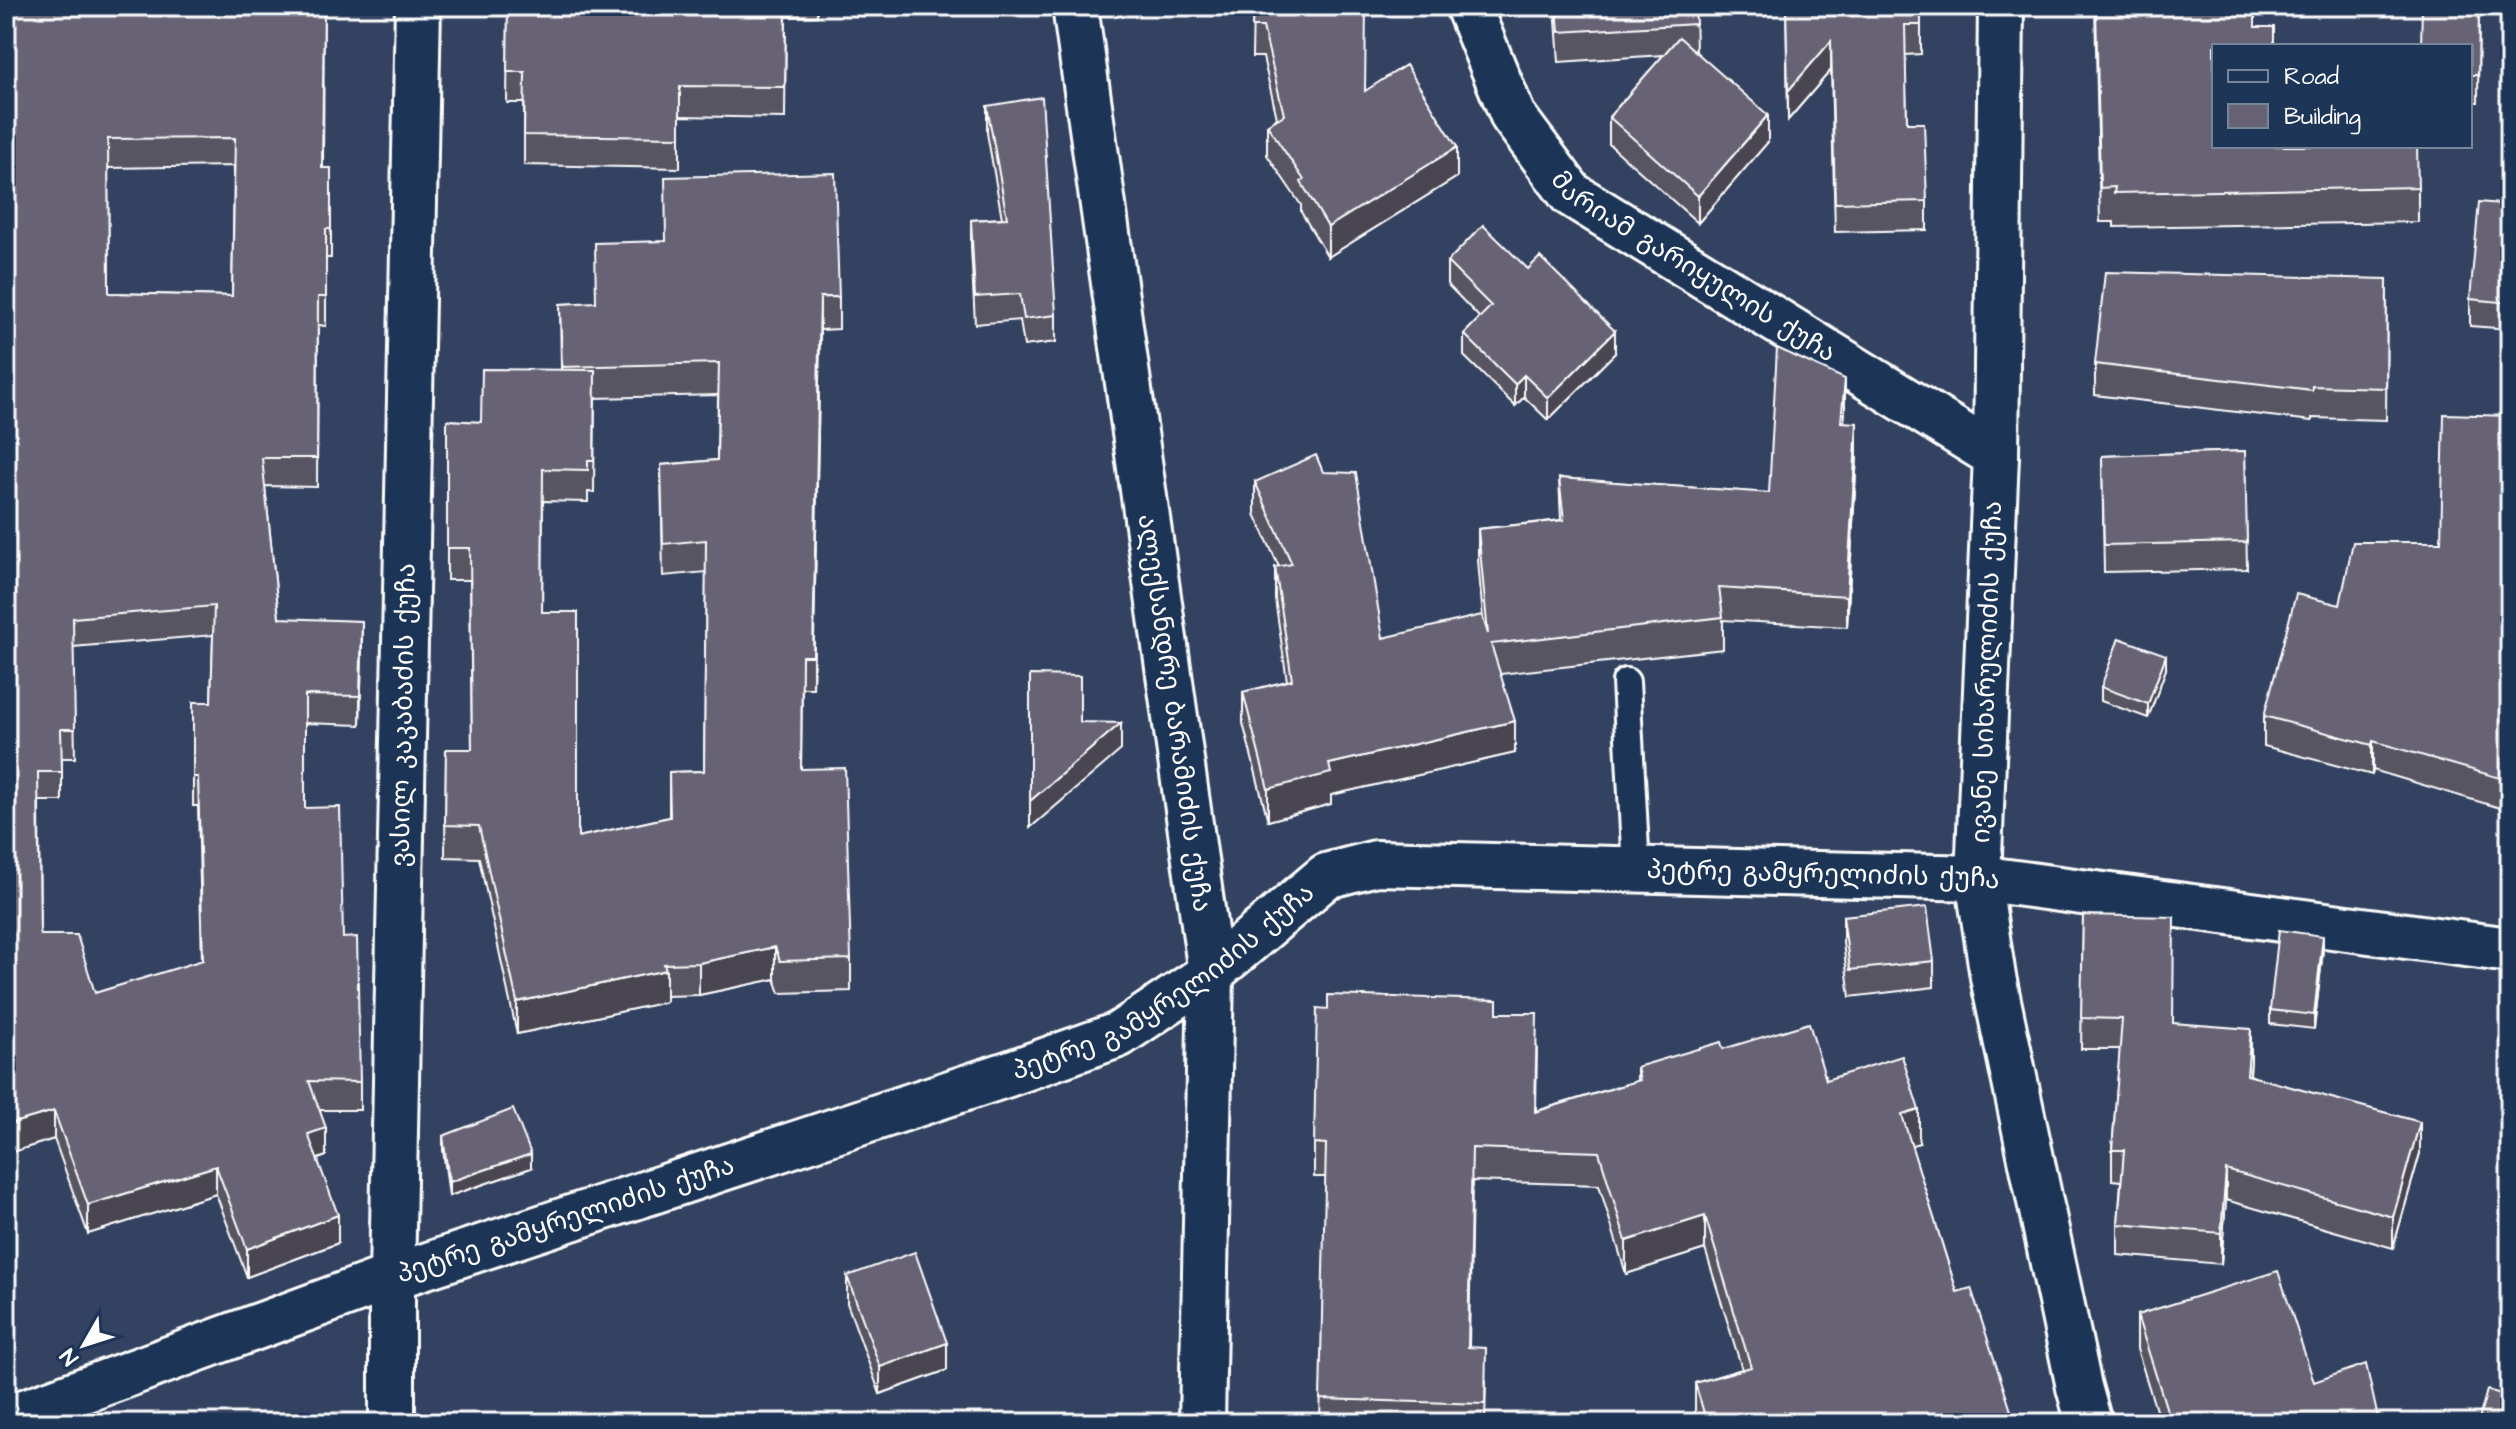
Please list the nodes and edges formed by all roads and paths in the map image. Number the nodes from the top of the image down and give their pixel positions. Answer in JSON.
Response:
{"nodes":[{"id":1,"x":418,"y":6,"type":"edge"},
{"id":2,"x":1075,"y":6,"type":"edge"},
{"id":3,"x":1468,"y":6,"type":"edge"},
{"id":4,"x":2001,"y":6,"type":"edge"},
{"id":5,"x":1996,"y":456,"type":"junction"},
{"id":6,"x":1626,"y":682,"type":"dead end"},
{"id":7,"x":1636,"y":869,"type":"junction"},
{"id":8,"x":1978,"y":878,"type":"junction"},
{"id":9,"x":2510,"y":950,"type":"edge"},
{"id":10,"x":1211,"y":973,"type":"junction"},
{"id":11,"x":392,"y":1277,"type":"junction"},
{"id":12,"x":6,"y":1419,"type":"edge"},
{"id":13,"x":392,"y":1423,"type":"edge"},
{"id":14,"x":1202,"y":1423,"type":"edge"},
{"id":15,"x":2089,"y":1423,"type":"edge"}],
"edges":[{"from":1,"to":11,"type":"street","name":"ვასილ კაკაბაძის ქუჩა"},
{"from":2,"to":10,"type":"street","name":"ალექსანდრე ბარამიძის ქუჩა"},
{"from":3,"to":5,"type":"street","name":"მარიამ გარიყულის ქუჩა"},
{"from":4,"to":5,"type":"street","name":"ივანე სიხარულიძის ქუჩა"},
{"from":5,"to":8,"type":"street","name":"ივანე სიხარულიძის ქუჩა"},
{"from":6,"to":7,"type":"lane"},
{"from":7,"to":8,"type":"street","name":"პეტრე გამყრელიძის ქუჩა"},
{"from":7,"to":10,"type":"street","name":"პეტრე გამყრელიძის ქუჩა"},
{"from":8,"to":9,"type":"street","name":"პეტრე გამყრელიძის ქუჩა"},
{"from":8,"to":15,"type":"street","name":"ივანე სიხარულიძის ქუჩა"},
{"from":10,"to":11,"type":"street","name":"პეტრე გამყრელიძის ქუჩა"},
{"from":10,"to":14,"type":"street","name":"ალექსანდრე ბარამიძის ქუჩა"},
{"from":11,"to":12,"type":"street","name":"პეტრე გამყრელიძის ქუჩა"},
{"from":11,"to":13,"type":"street","name":"ვასილ კაკაბაძის ქუჩა"}]}
